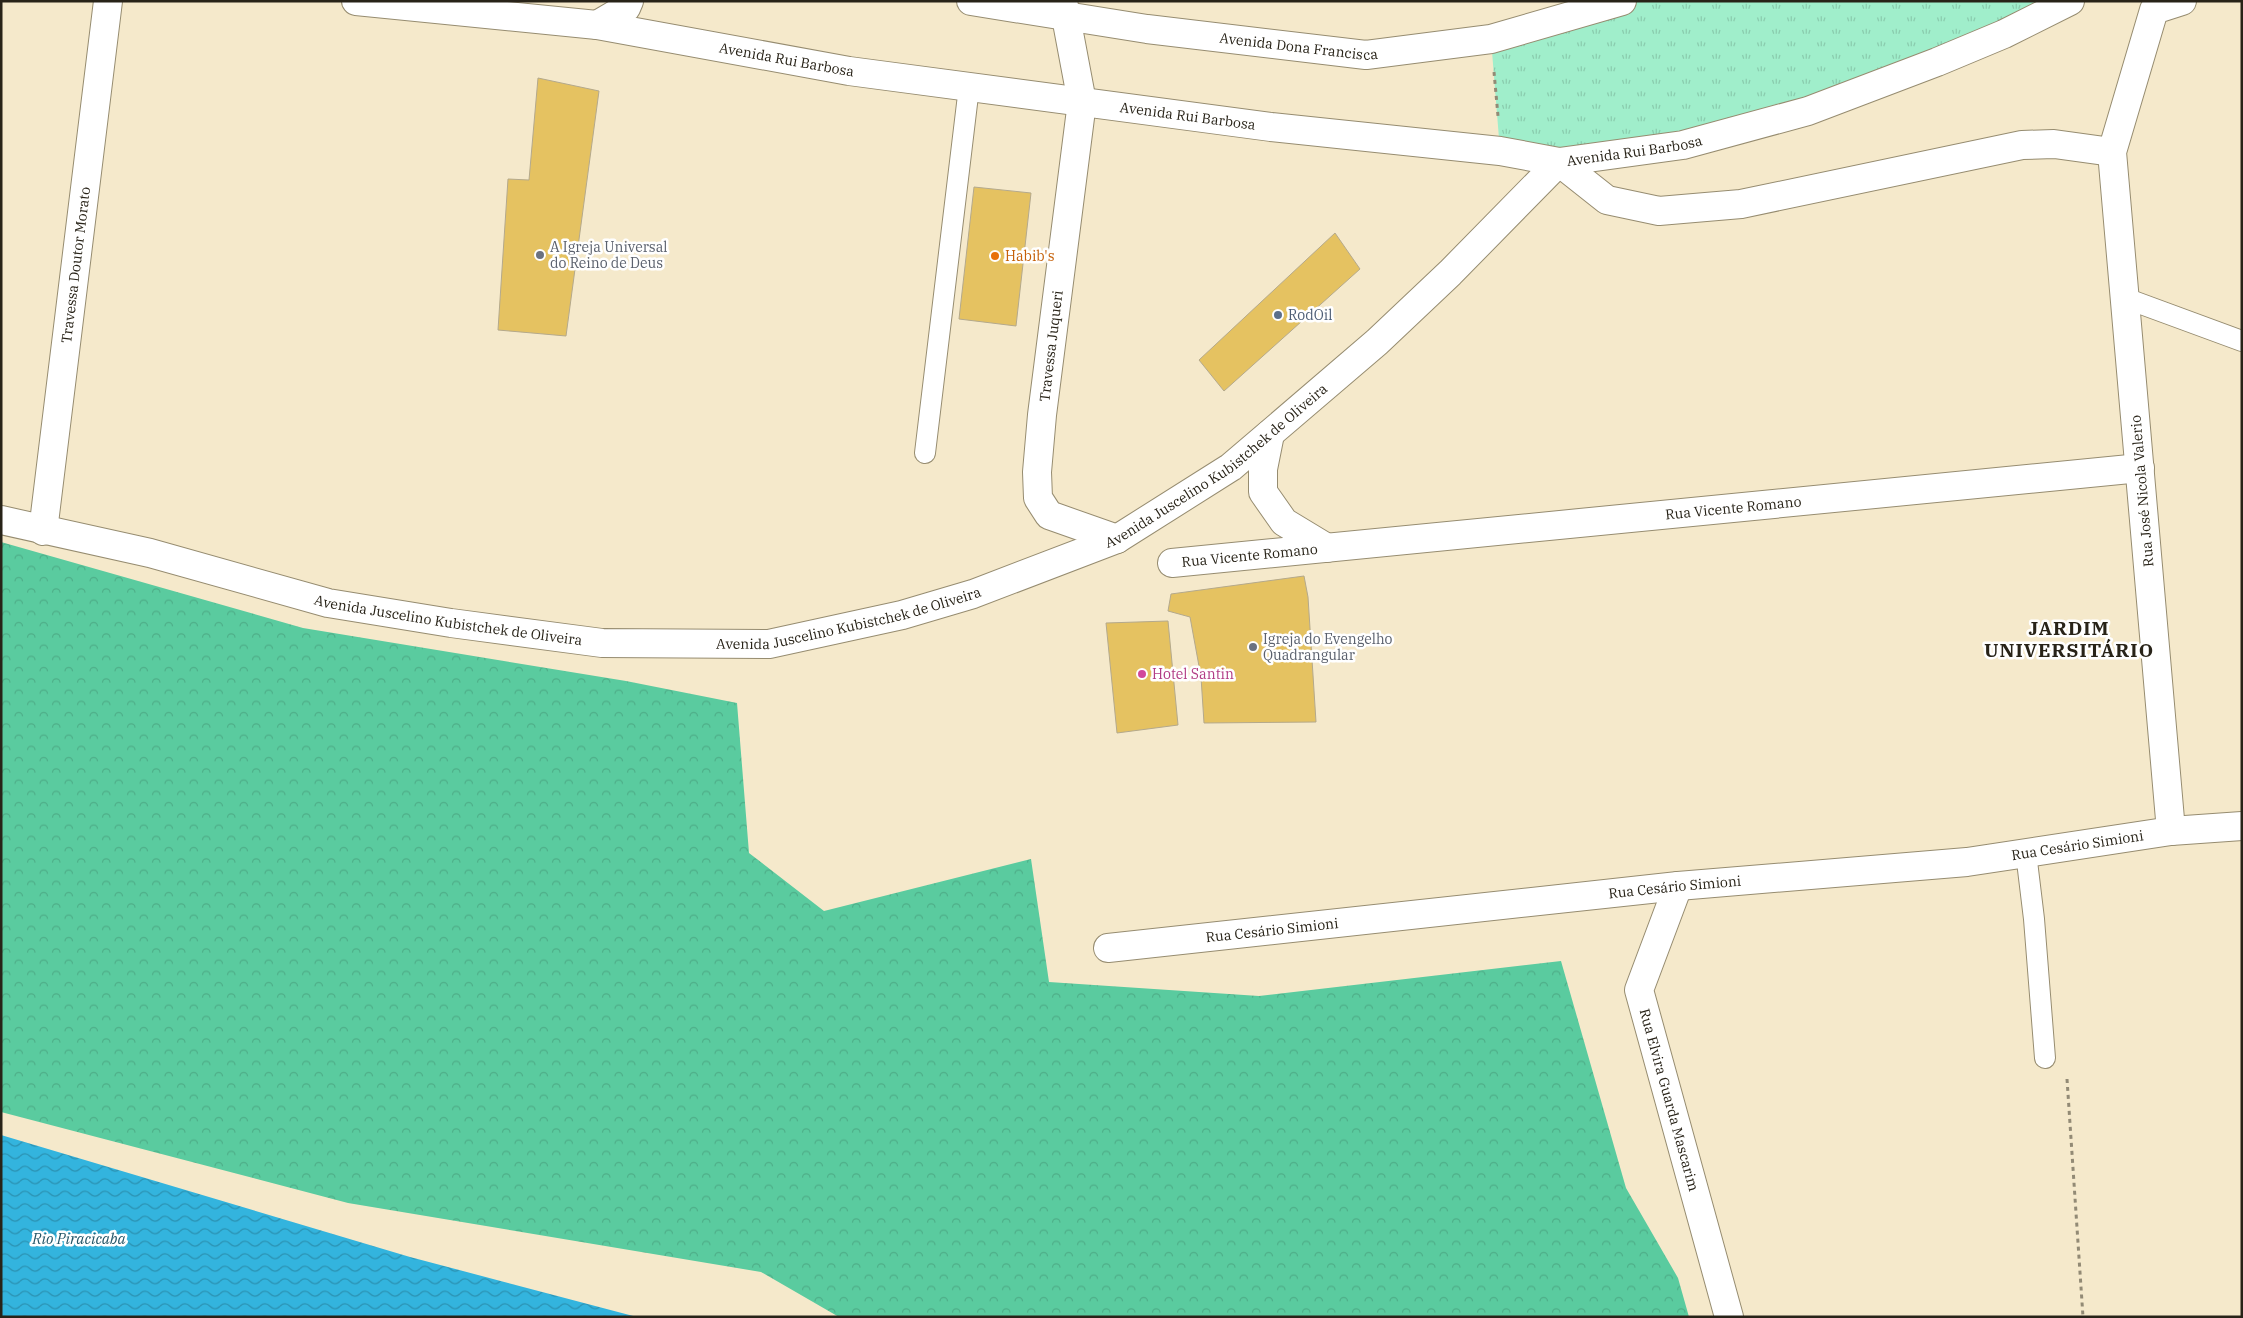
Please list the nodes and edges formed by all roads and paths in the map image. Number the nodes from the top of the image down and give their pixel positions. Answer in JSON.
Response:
{"nodes":[{"id":1,"x":108,"y":1,"type":"edge"},
{"id":2,"x":356,"y":1,"type":"edge"},
{"id":3,"x":629,"y":1,"type":"edge"},
{"id":4,"x":971,"y":1,"type":"edge"},
{"id":5,"x":1622,"y":1,"type":"edge"},
{"id":6,"x":2045,"y":1,"type":"edge"},
{"id":7,"x":2070,"y":1,"type":"edge"},
{"id":8,"x":2182,"y":1,"type":"edge"},
{"id":9,"x":1064,"y":9,"type":"edge"},
{"id":10,"x":597,"y":25,"type":"junction"},
{"id":11,"x":2004,"y":34,"type":"junction"},
{"id":12,"x":1491,"y":39,"type":"junction"},
{"id":13,"x":969,"y":87,"type":"junction"},
{"id":14,"x":1082,"y":102,"type":"junction"},
{"id":15,"x":1500,"y":151,"type":"junction"},
{"id":16,"x":2112,"y":152,"type":"junction"},
{"id":17,"x":1558,"y":162,"type":"junction"},
{"id":18,"x":2125,"y":298,"type":"junction"},
{"id":19,"x":2242,"y":341,"type":"edge"},
{"id":20,"x":1270,"y":434,"type":"junction"},
{"id":21,"x":925,"y":453,"type":"dead end"},
{"id":22,"x":2140,"y":468,"type":"junction"},
{"id":23,"x":1,"y":520,"type":"edge"},
{"id":24,"x":43,"y":531,"type":"junction"},
{"id":25,"x":1117,"y":539,"type":"junction"},
{"id":26,"x":1327,"y":548,"type":"junction"},
{"id":27,"x":1172,"y":563,"type":"dead end"},
{"id":28,"x":2242,"y":826,"type":"edge"},
{"id":29,"x":2170,"y":831,"type":"junction"},
{"id":30,"x":2026,"y":854,"type":"junction"},
{"id":31,"x":1678,"y":886,"type":"junction"},
{"id":32,"x":1108,"y":948,"type":"dead end"},
{"id":33,"x":2045,"y":1058,"type":"dead end"},
{"id":34,"x":2067,"y":1071,"type":"dead end"},
{"id":35,"x":1729,"y":1317,"type":"edge"},
{"id":36,"x":2083,"y":1317,"type":"edge"}],
"edges":[{"from":1,"to":24,"type":"street","name":"Travessa Doutor Morato"},
{"from":2,"to":10,"type":"street","name":"Avenida Rui Barbosa"},
{"from":3,"to":10,"type":"street"},
{"from":4,"to":9,"type":"street","name":"Avenida Dona Francisca"},
{"from":5,"to":12,"type":"street","name":"Avenida Dona Francisca"},
{"from":6,"to":11,"type":"street"},
{"from":7,"to":11,"type":"street"},
{"from":8,"to":16,"type":"street"},
{"from":9,"to":12,"type":"street","name":"Avenida Dona Francisca"},
{"from":9,"to":14,"type":"street","name":"Travessa Juqueri"},
{"from":10,"to":13,"type":"street","name":"Avenida Rui Barbosa"},
{"from":11,"to":17,"type":"street","name":"Avenida Rui Barbosa"},
{"from":12,"to":15,"type":"path"},
{"from":13,"to":14,"type":"street","name":"Avenida Rui Barbosa"},
{"from":13,"to":21,"type":"lane"},
{"from":14,"to":15,"type":"street","name":"Avenida Rui Barbosa"},
{"from":14,"to":25,"type":"street","name":"Travessa Juqueri"},
{"from":15,"to":17,"type":"street","name":"Avenida Rui Barbosa"},
{"from":16,"to":17,"type":"street"},
{"from":16,"to":18,"type":"street","name":"Rua José Nicola Valerio"},
{"from":17,"to":20,"type":"street","name":"Avenida Juscelino Kubistchek de Oliveira"},
{"from":18,"to":19,"type":"lane"},
{"from":18,"to":22,"type":"street","name":"Rua José Nicola Valerio"},
{"from":20,"to":25,"type":"street","name":"Avenida Juscelino Kubistchek de Oliveira"},
{"from":20,"to":26,"type":"street","name":"Rua Vicente Romano"},
{"from":22,"to":26,"type":"street","name":"Rua Vicente Romano"},
{"from":22,"to":29,"type":"street","name":"Rua José Nicola Valerio"},
{"from":23,"to":24,"type":"street","name":"Avenida Juscelino Kubistchek de Oliveira"},
{"from":24,"to":25,"type":"street","name":"Avenida Juscelino Kubistchek de Oliveira"},
{"from":26,"to":27,"type":"street","name":"Rua Vicente Romano"},
{"from":28,"to":29,"type":"street","name":"Rua Cesário Simioni"},
{"from":29,"to":30,"type":"street","name":"Rua Cesário Simioni"},
{"from":30,"to":31,"type":"street","name":"Rua Cesário Simioni"},
{"from":30,"to":33,"type":"lane"},
{"from":31,"to":32,"type":"street","name":"Rua Cesário Simioni"},
{"from":31,"to":35,"type":"street","name":"Rua Elvira Guarda Mascarim"},
{"from":34,"to":36,"type":"path"}]}
